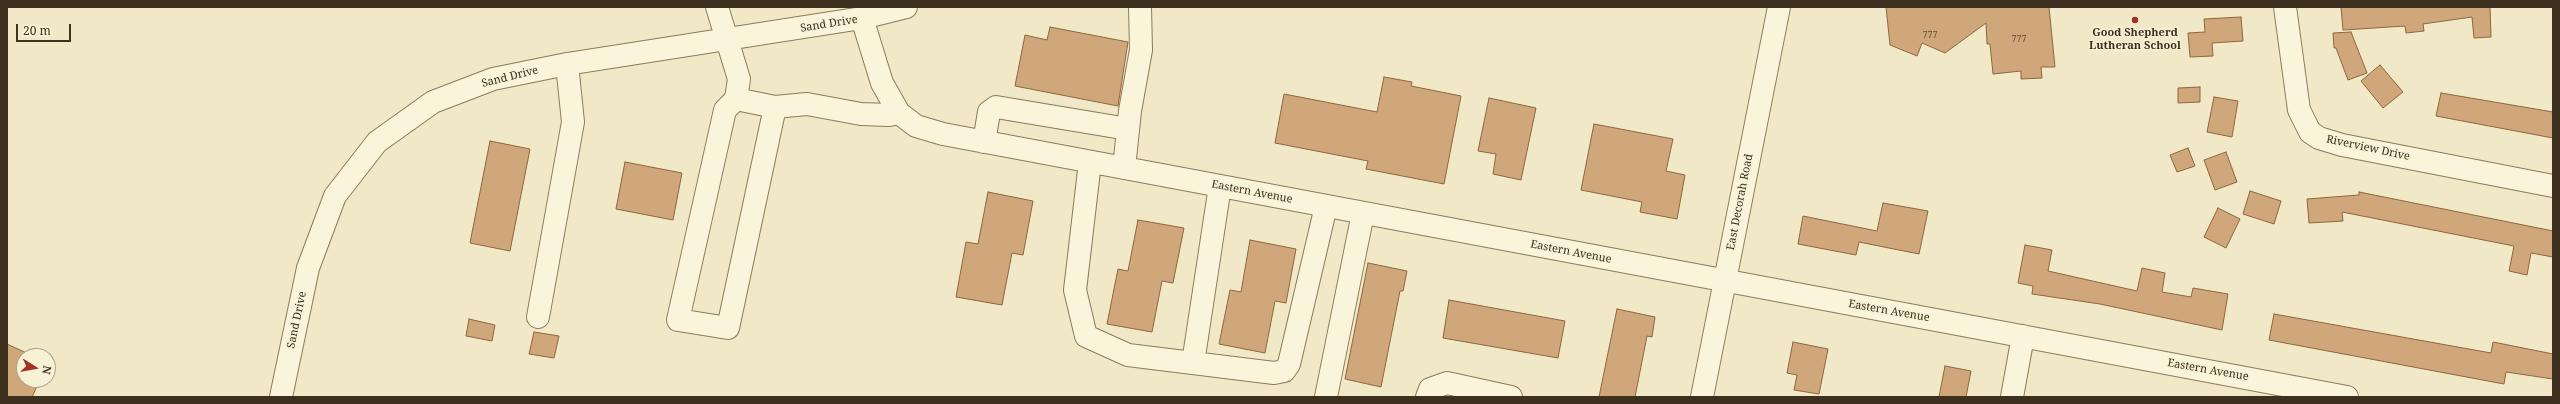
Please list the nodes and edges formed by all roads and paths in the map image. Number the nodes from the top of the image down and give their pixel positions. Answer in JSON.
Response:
{"nodes":[{"id":1,"x":717,"y":7,"type":"edge"},
{"id":2,"x":906,"y":7,"type":"edge"},
{"id":3,"x":1140,"y":7,"type":"edge"},
{"id":4,"x":1779,"y":7,"type":"edge"},
{"id":5,"x":2285,"y":7,"type":"edge"},
{"id":6,"x":862,"y":18,"type":"junction"},
{"id":7,"x":726,"y":39,"type":"junction"},
{"id":8,"x":568,"y":64,"type":"junction"},
{"id":9,"x":736,"y":99,"type":"junction"},
{"id":10,"x":775,"y":107,"type":"junction"},
{"id":11,"x":899,"y":112,"type":"junction"},
{"id":12,"x":1128,"y":129,"type":"junction"},
{"id":13,"x":984,"y":142,"type":"junction"},
{"id":14,"x":1090,"y":162,"type":"junction"},
{"id":15,"x":1124,"y":168,"type":"junction"},
{"id":16,"x":1220,"y":186,"type":"junction"},
{"id":17,"x":2553,"y":186,"type":"edge"},
{"id":18,"x":1326,"y":206,"type":"junction"},
{"id":19,"x":1363,"y":213,"type":"junction"},
{"id":20,"x":1724,"y":281,"type":"junction"},
{"id":21,"x":538,"y":317,"type":"dead end"},
{"id":22,"x":2023,"y":336,"type":"junction"},
{"id":23,"x":1193,"y":363,"type":"junction"},
{"id":24,"x":2267,"y":389,"type":"edge"},
{"id":25,"x":281,"y":397,"type":"edge"},
{"id":26,"x":1326,"y":397,"type":"edge"},
{"id":27,"x":1427,"y":397,"type":"edge"},
{"id":28,"x":1511,"y":397,"type":"edge"},
{"id":29,"x":1702,"y":397,"type":"edge"},
{"id":30,"x":2012,"y":397,"type":"edge"},
{"id":31,"x":2347,"y":397,"type":"edge"}],
"edges":[{"from":1,"to":7,"type":"street"},
{"from":2,"to":6,"type":"street","name":"Sand Drive"},
{"from":3,"to":12,"type":"street"},
{"from":4,"to":20,"type":"street","name":"East Decorah Road"},
{"from":5,"to":17,"type":"street","name":"Riverview Drive"},
{"from":6,"to":7,"type":"street","name":"Sand Drive"},
{"from":6,"to":11,"type":"street","name":"Eastern Avenue"},
{"from":7,"to":8,"type":"street","name":"Sand Drive"},
{"from":7,"to":9,"type":"street"},
{"from":8,"to":21,"type":"street"},
{"from":8,"to":25,"type":"street","name":"Sand Drive"},
{"from":9,"to":10,"type":"street"},
{"from":9,"to":10,"type":"street"},
{"from":10,"to":11,"type":"street"},
{"from":11,"to":13,"type":"street","name":"Eastern Avenue"},
{"from":12,"to":13,"type":"street"},
{"from":12,"to":15,"type":"street"},
{"from":13,"to":14,"type":"street","name":"Eastern Avenue"},
{"from":14,"to":15,"type":"street","name":"Eastern Avenue"},
{"from":14,"to":23,"type":"street"},
{"from":15,"to":16,"type":"street","name":"Eastern Avenue"},
{"from":16,"to":18,"type":"street","name":"Eastern Avenue"},
{"from":16,"to":23,"type":"street"},
{"from":18,"to":19,"type":"street","name":"Eastern Avenue"},
{"from":18,"to":23,"type":"street"},
{"from":19,"to":20,"type":"street","name":"Eastern Avenue"},
{"from":19,"to":26,"type":"street"},
{"from":20,"to":22,"type":"street","name":"Eastern Avenue"},
{"from":20,"to":29,"type":"street","name":"East Decorah Road"},
{"from":22,"to":24,"type":"street","name":"Eastern Avenue"},
{"from":22,"to":30,"type":"street"},
{"from":24,"to":31,"type":"street","name":"Eastern Avenue"},
{"from":27,"to":28,"type":"street"}]}
